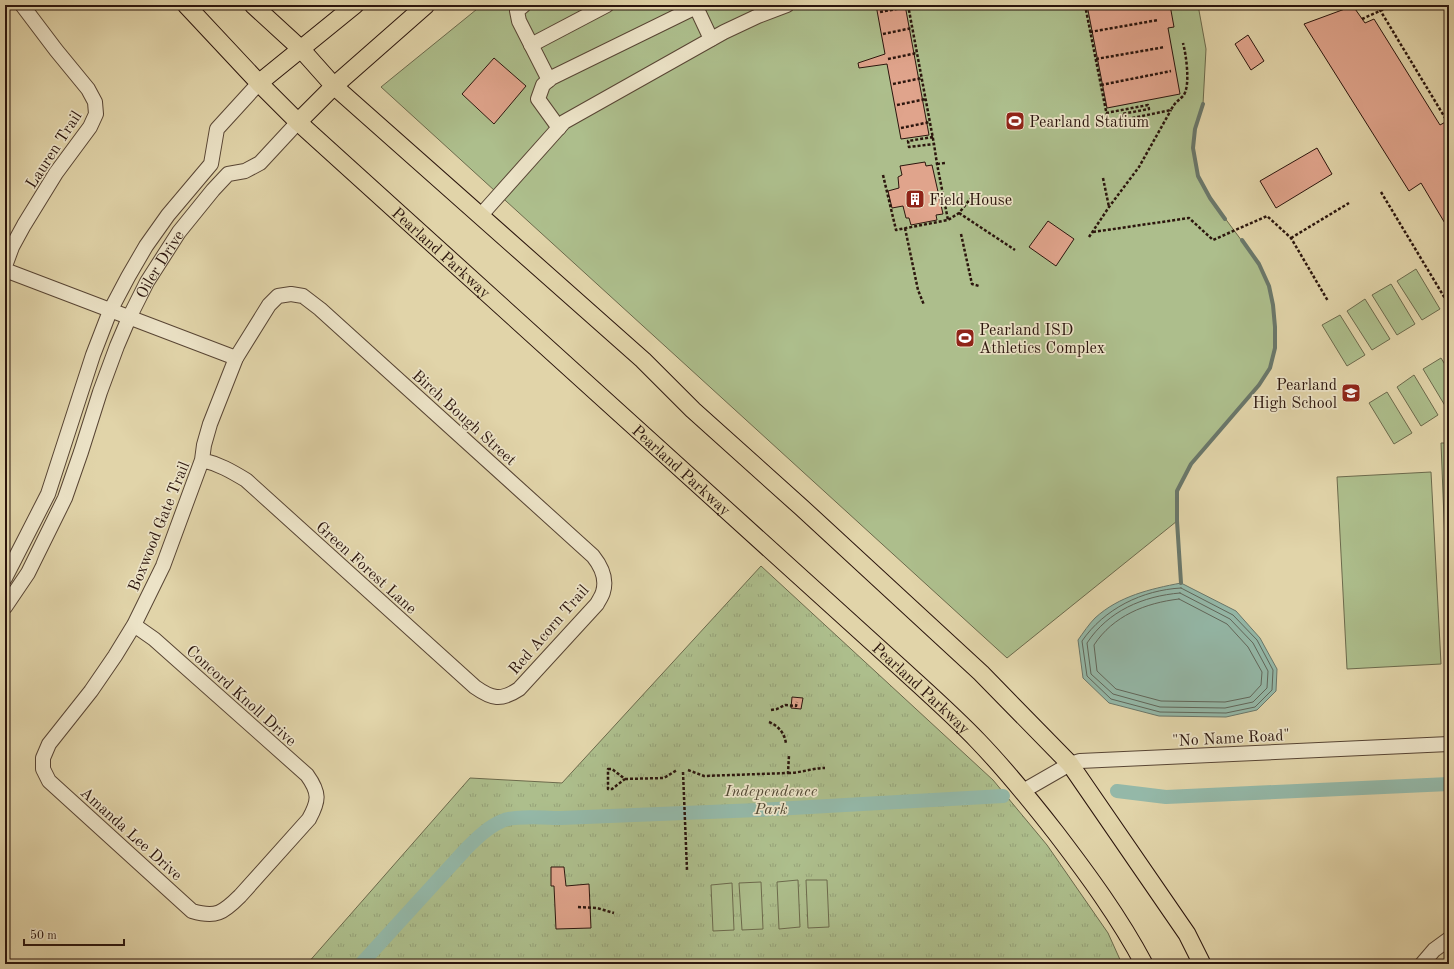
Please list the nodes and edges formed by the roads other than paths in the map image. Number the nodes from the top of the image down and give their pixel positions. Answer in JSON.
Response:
{"nodes":[{"id":1,"x":22,"y":5,"type":"edge"},
{"id":2,"x":186,"y":5,"type":"edge"},
{"id":3,"x":253,"y":5,"type":"edge"},
{"id":4,"x":355,"y":5,"type":"edge"},
{"id":5,"x":426,"y":5,"type":"edge"},
{"id":6,"x":524,"y":5,"type":"edge"},
{"id":7,"x":606,"y":5,"type":"edge"},
{"id":8,"x":787,"y":5,"type":"edge"},
{"id":9,"x":698,"y":6,"type":"edge"},
{"id":10,"x":711,"y":39,"type":"junction"},
{"id":11,"x":531,"y":46,"type":"junction"},
{"id":12,"x":301,"y":49,"type":"junction"},
{"id":13,"x":549,"y":80,"type":"junction"},
{"id":14,"x":259,"y":83,"type":"junction"},
{"id":15,"x":334,"y":86,"type":"junction"},
{"id":16,"x":298,"y":122,"type":"junction"},
{"id":17,"x":559,"y":128,"type":"junction"},
{"id":18,"x":481,"y":216,"type":"junction"},
{"id":19,"x":5,"y":266,"type":"edge"},
{"id":20,"x":5,"y":270,"type":"edge"},
{"id":21,"x":291,"y":294,"type":"joint"},
{"id":22,"x":110,"y":311,"type":"junction"},
{"id":23,"x":129,"y":318,"type":"junction"},
{"id":24,"x":236,"y":358,"type":"junction"},
{"id":25,"x":202,"y":460,"type":"junction"},
{"id":26,"x":5,"y":578,"type":"edge"},
{"id":27,"x":604,"y":578,"type":"joint"},
{"id":28,"x":5,"y":607,"type":"edge"},
{"id":29,"x":134,"y":625,"type":"junction"},
{"id":30,"x":508,"y":696,"type":"joint"},
{"id":31,"x":1449,"y":744,"type":"edge"},
{"id":32,"x":1070,"y":764,"type":"junction"},
{"id":33,"x":43,"y":769,"type":"joint"},
{"id":34,"x":1023,"y":791,"type":"junction"},
{"id":35,"x":205,"y":914,"type":"joint"},
{"id":36,"x":1449,"y":939,"type":"edge"},
{"id":37,"x":1144,"y":964,"type":"edge"},
{"id":38,"x":1202,"y":964,"type":"edge"},
{"id":39,"x":1422,"y":964,"type":"edge"}],
"edges":[{"from":1,"to":19,"type":"street","name":"Lauren Trail"},
{"from":2,"to":14,"type":"main road","name":"Pearland Parkway"},
{"from":3,"to":12,"type":"main road"},
{"from":4,"to":12,"type":"main road","name":"Oiler Drive"},
{"from":5,"to":15,"type":"main road","name":"Oiler Drive"},
{"from":6,"to":11,"type":"street"},
{"from":7,"to":11,"type":"street"},
{"from":8,"to":10,"type":"street"},
{"from":9,"to":10,"type":"street"},
{"from":9,"to":13,"type":"street"},
{"from":10,"to":17,"type":"street"},
{"from":11,"to":13,"type":"street"},
{"from":12,"to":14,"type":"main road","name":"Oiler Drive"},
{"from":12,"to":15,"type":"main road"},
{"from":13,"to":17,"type":"street"},
{"from":14,"to":16,"type":"main road","name":"Pearland Parkway"},
{"from":14,"to":22,"type":"street","name":"Oiler Drive"},
{"from":15,"to":16,"type":"main road","name":"Oiler Drive"},
{"from":15,"to":18,"type":"main road"},
{"from":16,"to":23,"type":"street","name":"Oiler Drive"},
{"from":16,"to":34,"type":"main road","name":"Pearland Parkway"},
{"from":17,"to":18,"type":"street"},
{"from":18,"to":32,"type":"main road"},
{"from":20,"to":22,"type":"street"},
{"from":21,"to":24,"type":"street","name":"Boxwood Gate Trail"},
{"from":21,"to":27,"type":"street","name":"Birch Bough Street"},
{"from":22,"to":23,"type":"street"},
{"from":22,"to":26,"type":"street","name":"Oiler Drive"},
{"from":23,"to":24,"type":"street"},
{"from":23,"to":28,"type":"street","name":"Oiler Drive"},
{"from":24,"to":25,"type":"street","name":"Boxwood Gate Trail"},
{"from":25,"to":29,"type":"street","name":"Boxwood Gate Trail"},
{"from":25,"to":30,"type":"street","name":"Green Forest Lane"},
{"from":27,"to":30,"type":"street","name":"Red Acorn Trail"},
{"from":29,"to":33,"type":"street","name":"Boxwood Gate Trail"},
{"from":29,"to":35,"type":"street","name":"Concord Knoll Drive"},
{"from":31,"to":32,"type":"street","name":"\"No Name Road\""},
{"from":32,"to":34,"type":"street","name":"\"No Name Road\""},
{"from":32,"to":38,"type":"main road"},
{"from":33,"to":35,"type":"street","name":"Amanda Lee Drive"},
{"from":34,"to":37,"type":"main road","name":"Pearland Parkway"},
{"from":36,"to":39,"type":"street"}]}
